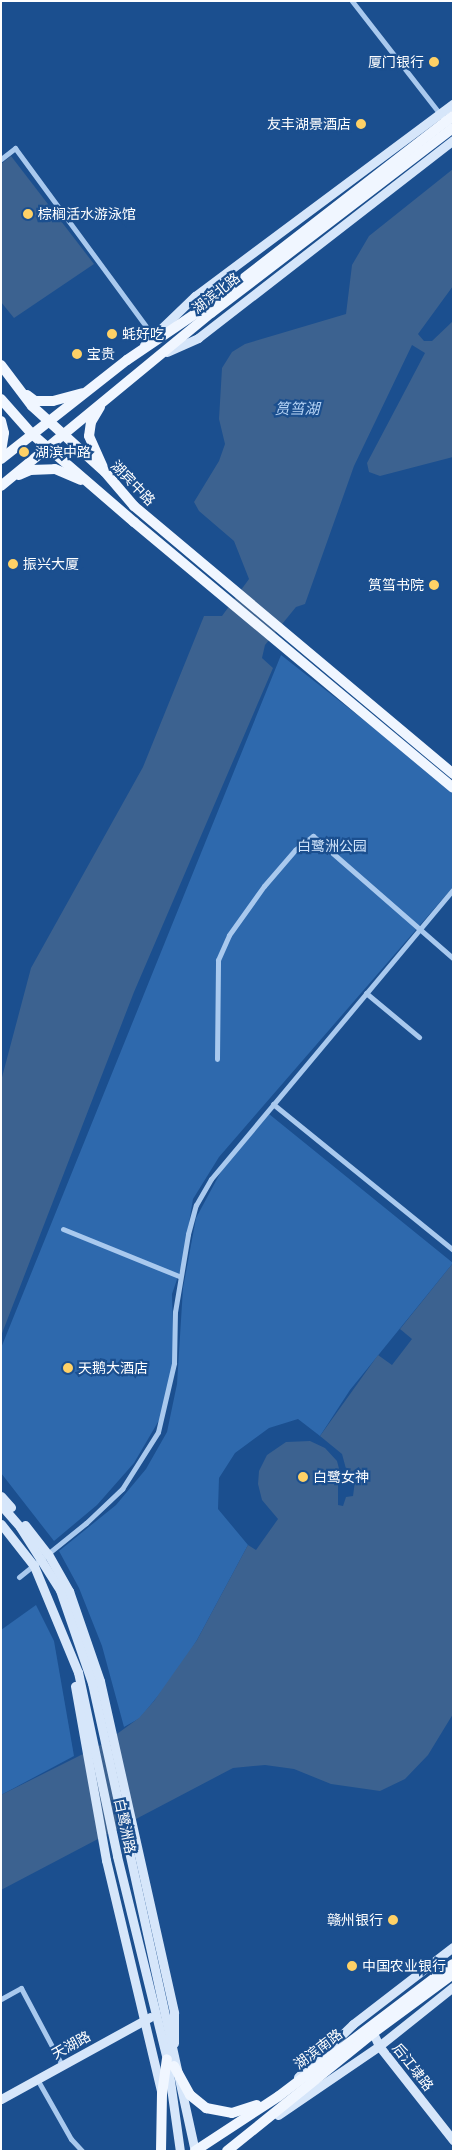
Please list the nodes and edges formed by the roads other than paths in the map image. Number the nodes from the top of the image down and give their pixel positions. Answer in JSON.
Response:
{"nodes":[{"id":1,"x":352,"y":1,"type":"edge"},
{"id":2,"x":453,"y":104,"type":"edge"},
{"id":3,"x":449,"y":122,"type":"edge"},
{"id":4,"x":453,"y":140,"type":"edge"},
{"id":5,"x":1,"y":159,"type":"edge"},
{"id":6,"x":153,"y":336,"type":"junction"},
{"id":7,"x":167,"y":352,"type":"junction"},
{"id":8,"x":127,"y":360,"type":"junction"},
{"id":9,"x":1,"y":365,"type":"edge"},
{"id":10,"x":90,"y":390,"type":"junction"},
{"id":11,"x":21,"y":391,"type":"junction"},
{"id":12,"x":1,"y":399,"type":"edge"},
{"id":13,"x":104,"y":401,"type":"junction"},
{"id":14,"x":1,"y":421,"type":"edge"},
{"id":15,"x":49,"y":422,"type":"junction"},
{"id":16,"x":32,"y":434,"type":"junction"},
{"id":17,"x":62,"y":434,"type":"junction"},
{"id":18,"x":48,"y":446,"type":"junction"},
{"id":19,"x":1,"y":451,"type":"edge"},
{"id":20,"x":1,"y":459,"type":"edge"},
{"id":21,"x":105,"y":472,"type":"junction"},
{"id":22,"x":11,"y":478,"type":"junction"},
{"id":23,"x":1,"y":486,"type":"edge"},
{"id":24,"x":94,"y":487,"type":"junction"},
{"id":25,"x":453,"y":774,"type":"edge"},
{"id":26,"x":453,"y":788,"type":"edge"},
{"id":27,"x":453,"y":890,"type":"edge"},
{"id":28,"x":420,"y":930,"type":"junction"},
{"id":29,"x":453,"y":958,"type":"edge"},
{"id":30,"x":366,"y":993,"type":"junction"},
{"id":31,"x":419,"y":1037,"type":"dead end"},
{"id":32,"x":217,"y":1059,"type":"dead end"},
{"id":33,"x":273,"y":1104,"type":"junction"},
{"id":34,"x":63,"y":1230,"type":"dead end"},
{"id":35,"x":453,"y":1250,"type":"edge"},
{"id":36,"x":179,"y":1276,"type":"junction"},
{"id":37,"x":1,"y":1496,"type":"edge"},
{"id":38,"x":1,"y":1505,"type":"edge"},
{"id":39,"x":1,"y":1524,"type":"edge"},
{"id":40,"x":1,"y":1530,"type":"edge"},
{"id":41,"x":45,"y":1557,"type":"junction"},
{"id":42,"x":32,"y":1567,"type":"junction"},
{"id":43,"x":19,"y":1577,"type":"dead end"},
{"id":44,"x":453,"y":1947,"type":"edge"},
{"id":45,"x":453,"y":1964,"type":"edge"},
{"id":46,"x":453,"y":1974,"type":"edge"},
{"id":47,"x":453,"y":1987,"type":"edge"},
{"id":48,"x":1,"y":1999,"type":"edge"},
{"id":49,"x":155,"y":2015,"type":"junction"},
{"id":50,"x":145,"y":2019,"type":"junction"},
{"id":51,"x":373,"y":2033,"type":"junction"},
{"id":52,"x":379,"y":2046,"type":"junction"},
{"id":53,"x":170,"y":2062,"type":"junction"},
{"id":54,"x":62,"y":2065,"type":"junction"},
{"id":55,"x":37,"y":2080,"type":"junction"},
{"id":56,"x":162,"y":2094,"type":"junction"},
{"id":57,"x":279,"y":2096,"type":"junction"},
{"id":58,"x":1,"y":2099,"type":"edge"},
{"id":59,"x":251,"y":2132,"type":"junction"},
{"id":60,"x":453,"y":2140,"type":"edge"},
{"id":61,"x":82,"y":2151,"type":"edge"},
{"id":62,"x":161,"y":2151,"type":"edge"},
{"id":63,"x":180,"y":2151,"type":"edge"},
{"id":64,"x":195,"y":2151,"type":"edge"},
{"id":65,"x":227,"y":2151,"type":"edge"},
{"id":66,"x":236,"y":2151,"type":"edge"}],
"edges":[{"from":1,"to":3,"type":"street"},
{"from":2,"to":3,"type":"main road"},
{"from":3,"to":6,"type":"main road"},
{"from":3,"to":7,"type":"main road","name":"湖滨北路"},
{"from":3,"to":8,"type":"main road","name":"湖滨北路"},
{"from":4,"to":7,"type":"main road"},
{"from":5,"to":6,"type":"street"},
{"from":6,"to":8,"type":"main road"},
{"from":7,"to":13,"type":"main road","name":"湖滨北路"},
{"from":8,"to":10,"type":"main road","name":"湖滨北路"},
{"from":9,"to":11,"type":"main road","name":"湖宾中路"},
{"from":10,"to":11,"type":"main road"},
{"from":10,"to":15,"type":"main road","name":"湖滨北路"},
{"from":11,"to":15,"type":"main road","name":"湖宾中路"},
{"from":12,"to":16,"type":"main road"},
{"from":13,"to":17,"type":"main road","name":"湖滨北路"},
{"from":13,"to":21,"type":"main road"},
{"from":14,"to":19,"type":"main road"},
{"from":15,"to":16,"type":"main road","name":"湖滨北路"},
{"from":15,"to":17,"type":"main road","name":"湖宾中路"},
{"from":16,"to":18,"type":"main road"},
{"from":16,"to":20,"type":"main road","name":"湖滨北路"},
{"from":17,"to":18,"type":"main road","name":"湖滨北路"},
{"from":17,"to":21,"type":"main road","name":"湖宾中路"},
{"from":18,"to":22,"type":"main road","name":"湖滨北路"},
{"from":18,"to":24,"type":"main road"},
{"from":21,"to":25,"type":"main road","name":"湖宾中路"},
{"from":22,"to":23,"type":"main road","name":"湖滨北路"},
{"from":22,"to":24,"type":"main road"},
{"from":24,"to":26,"type":"main road"},
{"from":27,"to":28,"type":"street"},
{"from":28,"to":29,"type":"street"},
{"from":28,"to":30,"type":"street"},
{"from":28,"to":32,"type":"street"},
{"from":30,"to":31,"type":"street"},
{"from":30,"to":33,"type":"street"},
{"from":33,"to":35,"type":"street"},
{"from":33,"to":36,"type":"street"},
{"from":34,"to":36,"type":"street"},
{"from":36,"to":41,"type":"street"},
{"from":37,"to":41,"type":"main road","name":"白鹭洲路"},
{"from":38,"to":41,"type":"main road","name":"白鹭洲路"},
{"from":39,"to":42,"type":"main road","name":"白鹭洲路"},
{"from":40,"to":42,"type":"main road","name":"白鹭洲路"},
{"from":41,"to":42,"type":"street"},
{"from":41,"to":53,"type":"main road","name":"白鹭洲路"},
{"from":42,"to":43,"type":"street"},
{"from":42,"to":49,"type":"main road","name":"白鹭洲路"},
{"from":42,"to":50,"type":"main road","name":"白鹭洲路"},
{"from":44,"to":57,"type":"main road"},
{"from":45,"to":57,"type":"main road","name":"湖滨南路"},
{"from":46,"to":51,"type":"main road","name":"湖滨南路"},
{"from":47,"to":52,"type":"main road"},
{"from":48,"to":54,"type":"street"},
{"from":49,"to":50,"type":"main road","name":"天湖路"},
{"from":49,"to":53,"type":"main road","name":"白鹭洲路"},
{"from":50,"to":54,"type":"main road","name":"天湖路"},
{"from":50,"to":56,"type":"main road","name":"白鹭洲路"},
{"from":51,"to":52,"type":"main road","name":"后江埭路"},
{"from":51,"to":59,"type":"main road","name":"湖滨南路"},
{"from":52,"to":59,"type":"main road"},
{"from":52,"to":60,"type":"main road","name":"后江埭路"},
{"from":53,"to":56,"type":"main road"},
{"from":53,"to":57,"type":"main road"},
{"from":53,"to":63,"type":"main road","name":"白鹭洲路"},
{"from":53,"to":64,"type":"main road","name":"白鹭洲路"},
{"from":54,"to":55,"type":"main road","name":"天湖路"},
{"from":55,"to":58,"type":"main road","name":"天湖路"},
{"from":55,"to":61,"type":"street"},
{"from":56,"to":62,"type":"main road"},
{"from":57,"to":64,"type":"main road","name":"湖滨南路"},
{"from":59,"to":65,"type":"main road","name":"湖滨南路"},
{"from":59,"to":66,"type":"main road"}]}
